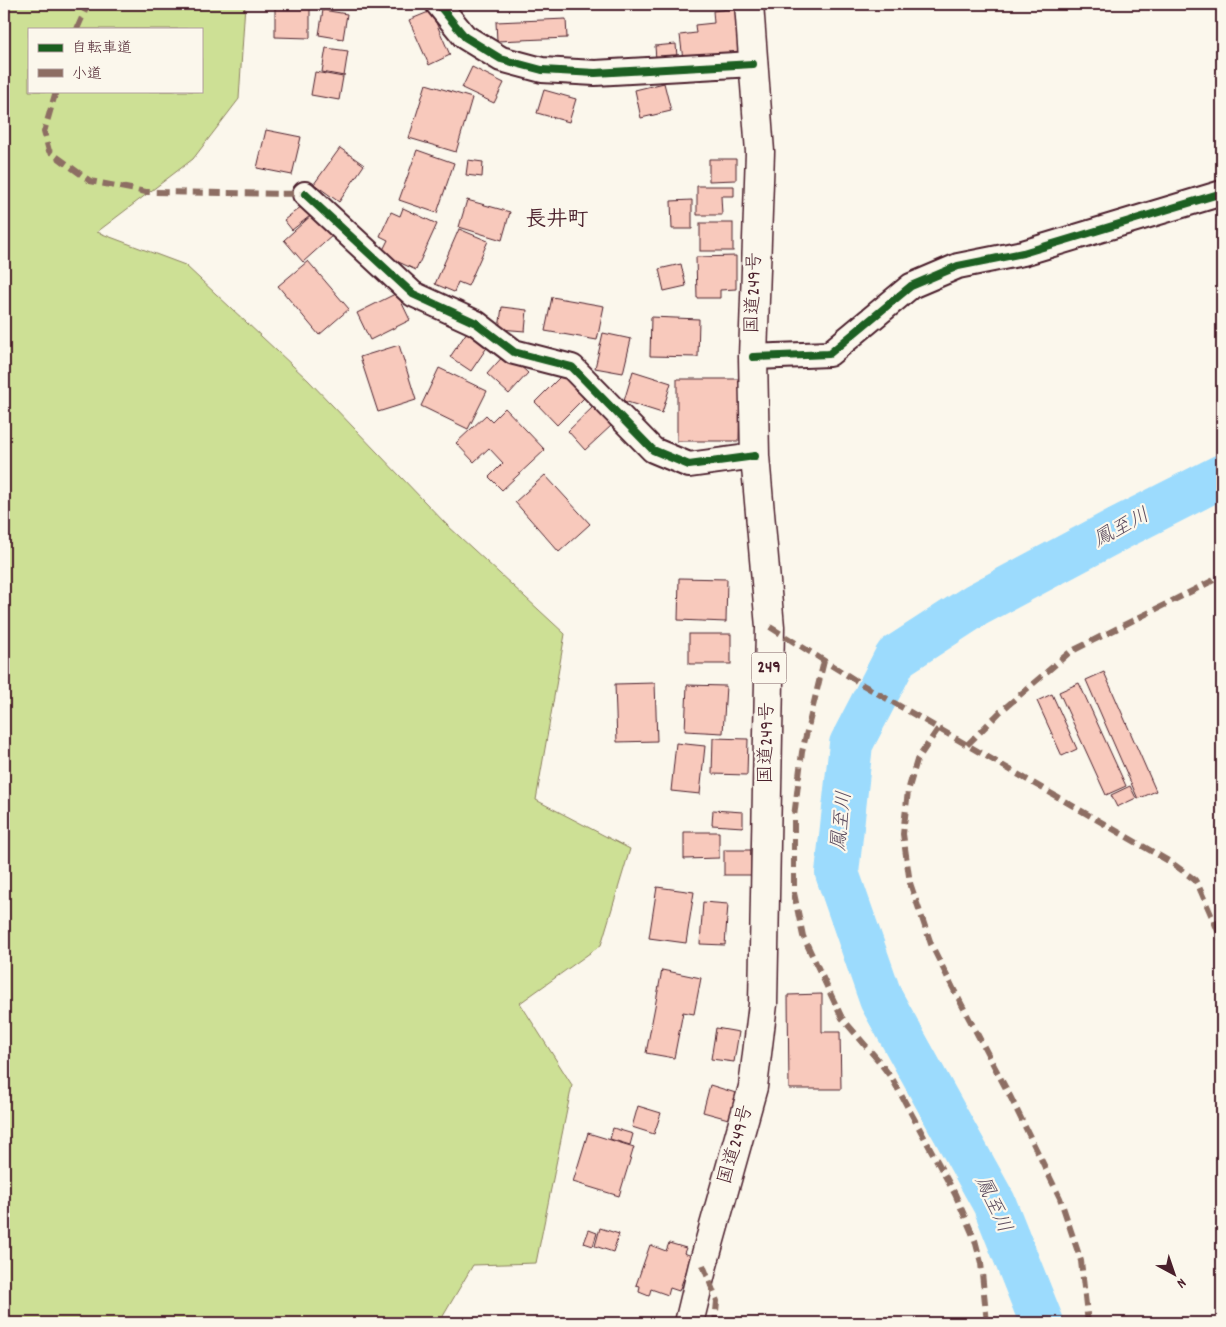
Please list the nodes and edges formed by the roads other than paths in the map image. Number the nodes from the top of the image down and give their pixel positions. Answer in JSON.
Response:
{"nodes":[{"id":1,"x":438,"y":4,"type":"edge"},
{"id":2,"x":749,"y":4,"type":"edge"},
{"id":3,"x":753,"y":64,"type":"junction"},
{"id":4,"x":1222,"y":193,"type":"edge"},
{"id":5,"x":305,"y":194,"type":"dead end"},
{"id":6,"x":753,"y":357,"type":"junction"},
{"id":7,"x":755,"y":456,"type":"junction"},
{"id":8,"x":689,"y":1323,"type":"edge"}],
"edges":[{"from":1,"to":3,"type":"street"},
{"from":2,"to":3,"type":"highway","name":"国道249号","number":"249"},
{"from":3,"to":6,"type":"highway","name":"国道249号","number":"249"},
{"from":4,"to":6,"type":"street"},
{"from":5,"to":7,"type":"street"},
{"from":6,"to":7,"type":"highway","name":"国道249号","number":"249"},
{"from":7,"to":8,"type":"highway","name":"国道249号","number":"249"}]}
